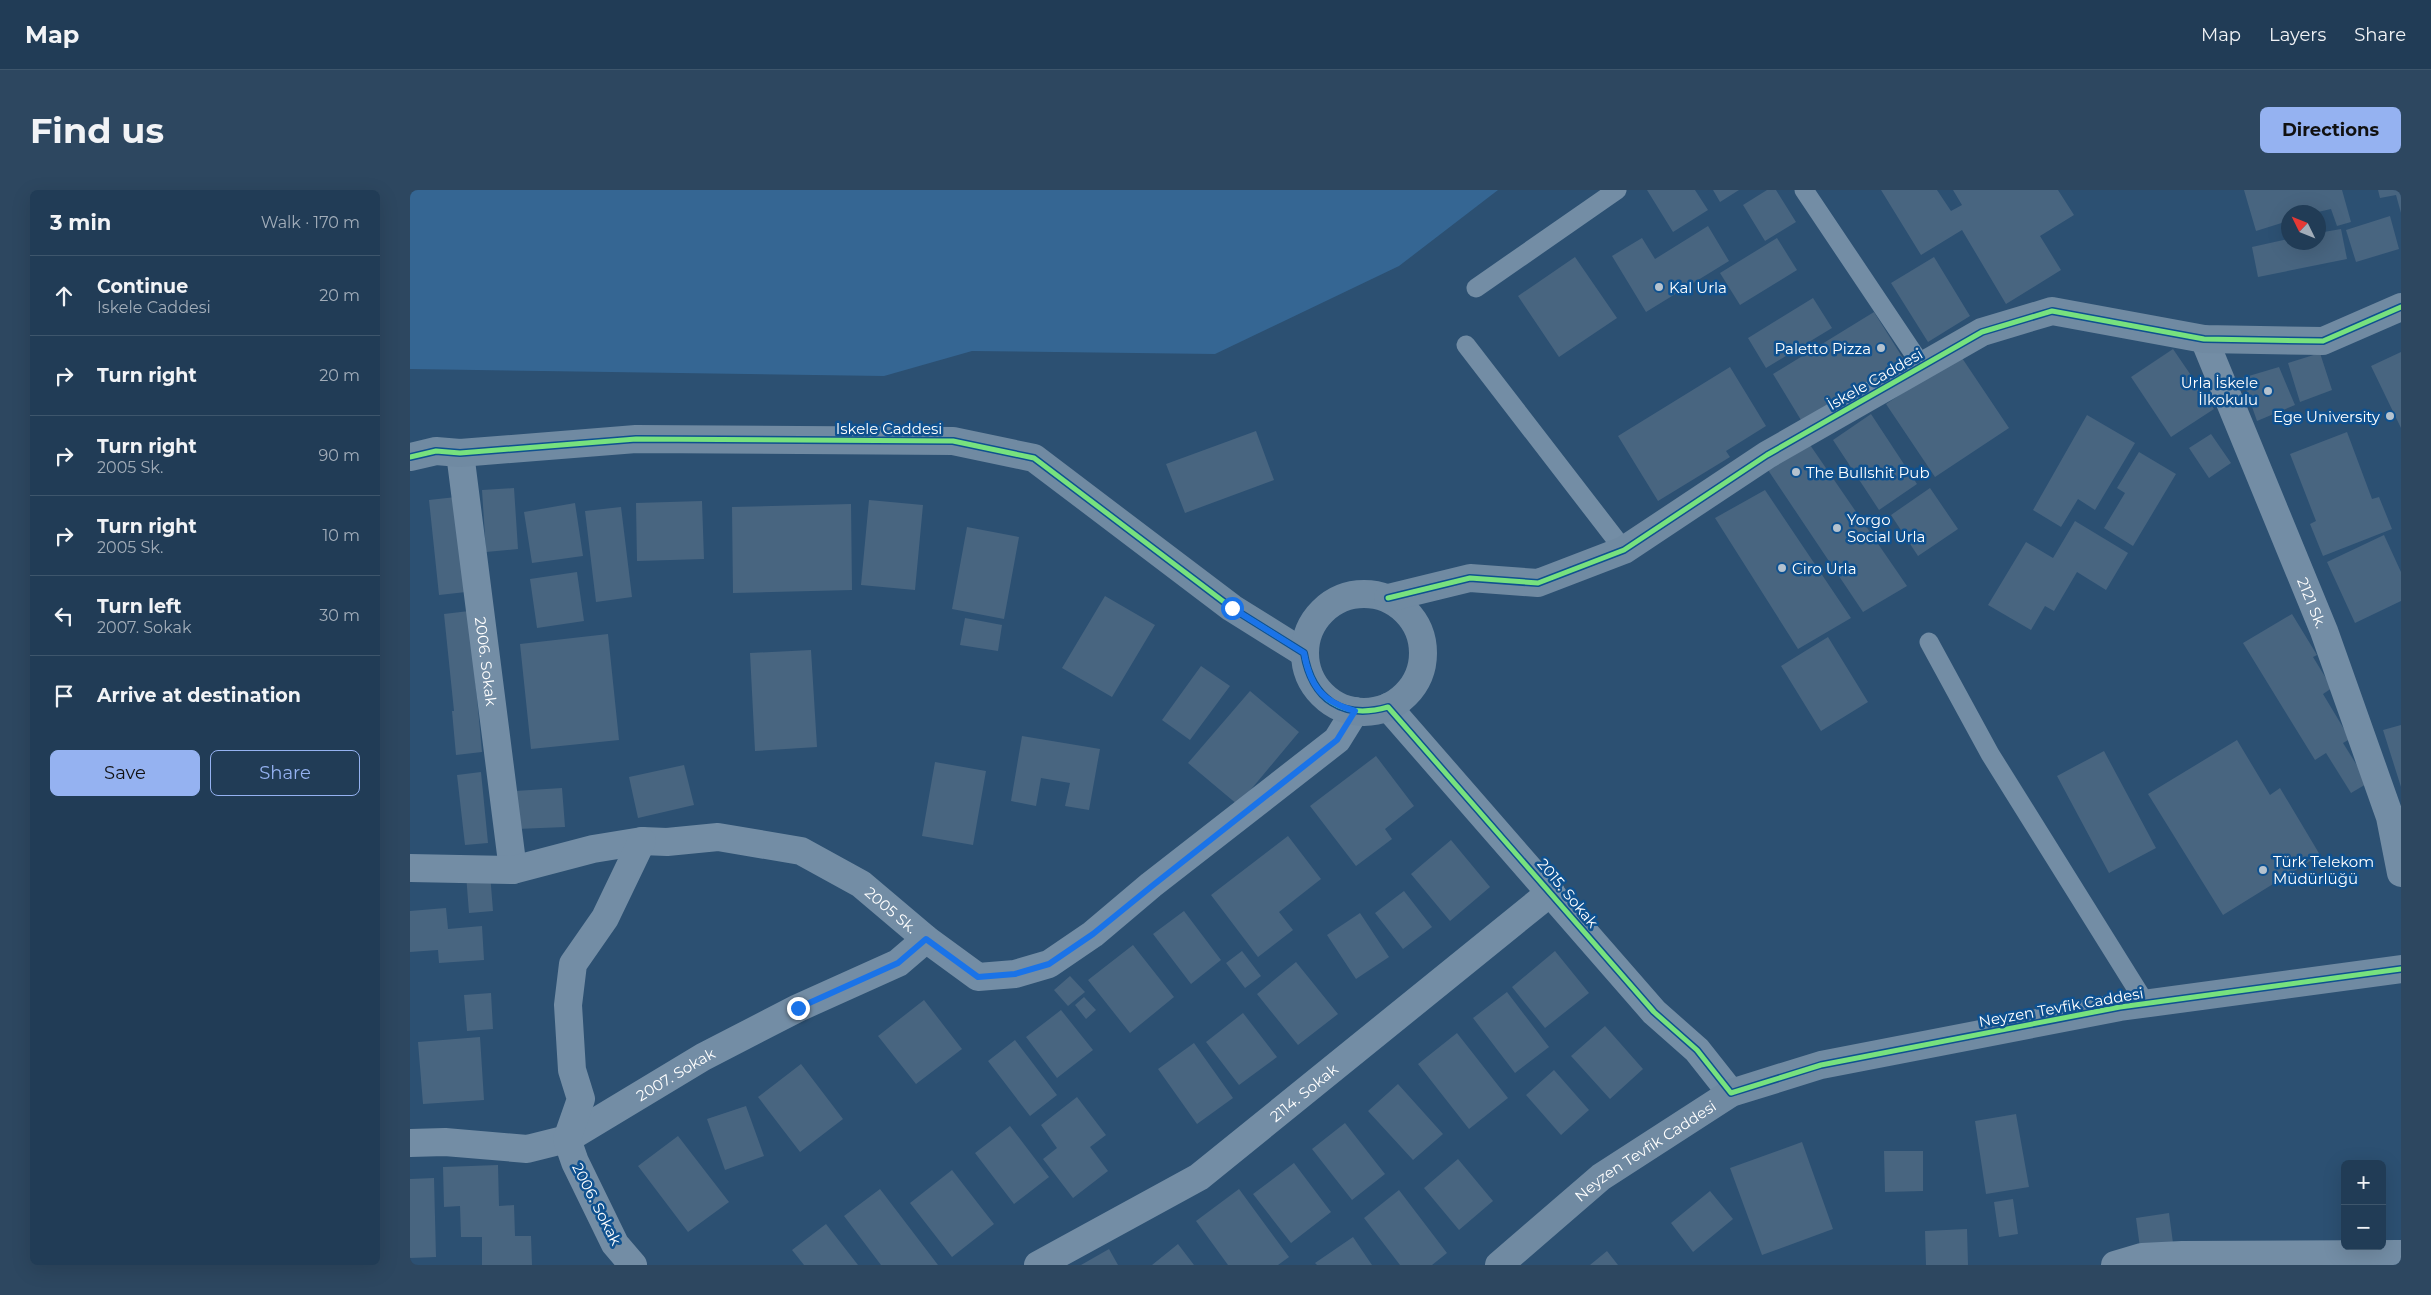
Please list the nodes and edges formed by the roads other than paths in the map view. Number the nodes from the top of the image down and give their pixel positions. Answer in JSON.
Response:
{"nodes":[{"id":1,"x":1617,"y":190,"type":"edge"},
{"id":2,"x":1804,"y":190,"type":"edge"},
{"id":3,"x":1476,"y":288,"type":"dead end"},
{"id":4,"x":2401,"y":307,"type":"edge"},
{"id":5,"x":2204,"y":338,"type":"junction"},
{"id":6,"x":1466,"y":345,"type":"dead end"},
{"id":7,"x":1922,"y":366,"type":"junction"},
{"id":8,"x":460,"y":453,"type":"junction"},
{"id":9,"x":410,"y":457,"type":"edge"},
{"id":10,"x":1624,"y":550,"type":"junction"},
{"id":11,"x":1388,"y":598,"type":"junction"},
{"id":12,"x":1929,"y":642,"type":"dead end"},
{"id":13,"x":1304,"y":653,"type":"junction"},
{"id":14,"x":1388,"y":707,"type":"junction"},
{"id":15,"x":1355,"y":711,"type":"junction"},
{"id":16,"x":642,"y":841,"type":"junction"},
{"id":17,"x":410,"y":868,"type":"edge"},
{"id":18,"x":513,"y":870,"type":"junction"},
{"id":19,"x":2401,"y":872,"type":"edge"},
{"id":20,"x":1551,"y":892,"type":"junction"},
{"id":21,"x":926,"y":939,"type":"junction"},
{"id":22,"x":2401,"y":969,"type":"edge"},
{"id":23,"x":2146,"y":1004,"type":"junction"},
{"id":24,"x":1731,"y":1093,"type":"junction"},
{"id":25,"x":567,"y":1139,"type":"junction"},
{"id":26,"x":410,"y":1143,"type":"edge"},
{"id":27,"x":2401,"y":1254,"type":"edge"},
{"id":28,"x":633,"y":1265,"type":"edge"},
{"id":29,"x":1038,"y":1265,"type":"edge"},
{"id":30,"x":1499,"y":1265,"type":"edge"},
{"id":31,"x":2115,"y":1265,"type":"edge"}],
"edges":[{"from":1,"to":3,"type":"lane"},
{"from":2,"to":7,"type":"lane"},
{"from":4,"to":5,"type":"street","name":"İskele Caddesi"},
{"from":5,"to":7,"type":"street","name":"İskele Caddesi"},
{"from":5,"to":19,"type":"street","name":"2121 Sk."},
{"from":6,"to":10,"type":"lane"},
{"from":7,"to":10,"type":"street","name":"İskele Caddesi"},
{"from":8,"to":9,"type":"street","name":"Iskele Caddesi"},
{"from":8,"to":13,"type":"street","name":"Iskele Caddesi"},
{"from":8,"to":18,"type":"street","name":"2006. Sokak"},
{"from":10,"to":11,"type":"street","name":"İskele Caddesi"},
{"from":11,"to":13,"type":"street"},
{"from":11,"to":14,"type":"street"},
{"from":12,"to":23,"type":"lane"},
{"from":13,"to":15,"type":"street"},
{"from":14,"to":15,"type":"street"},
{"from":14,"to":20,"type":"street","name":"2015. Sokak"},
{"from":15,"to":21,"type":"street","name":"2005 Sk."},
{"from":16,"to":18,"type":"street","name":"2005 Sk."},
{"from":16,"to":21,"type":"street","name":"2005 Sk."},
{"from":16,"to":25,"type":"street"},
{"from":17,"to":18,"type":"street","name":"2005 Sk."},
{"from":20,"to":24,"type":"street","name":"2015. Sokak"},
{"from":20,"to":29,"type":"street","name":"2114. Sokak"},
{"from":21,"to":25,"type":"street","name":"2007. Sokak"},
{"from":22,"to":23,"type":"street","name":"Neyzen Tevfik Caddesi"},
{"from":23,"to":24,"type":"street","name":"Neyzen Tevfik Caddesi"},
{"from":24,"to":30,"type":"street","name":"Neyzen Tevfik Caddesi"},
{"from":25,"to":26,"type":"street","name":"2007. Sokak"},
{"from":25,"to":28,"type":"street","name":"2006. Sokak"},
{"from":27,"to":31,"type":"street"}]}
